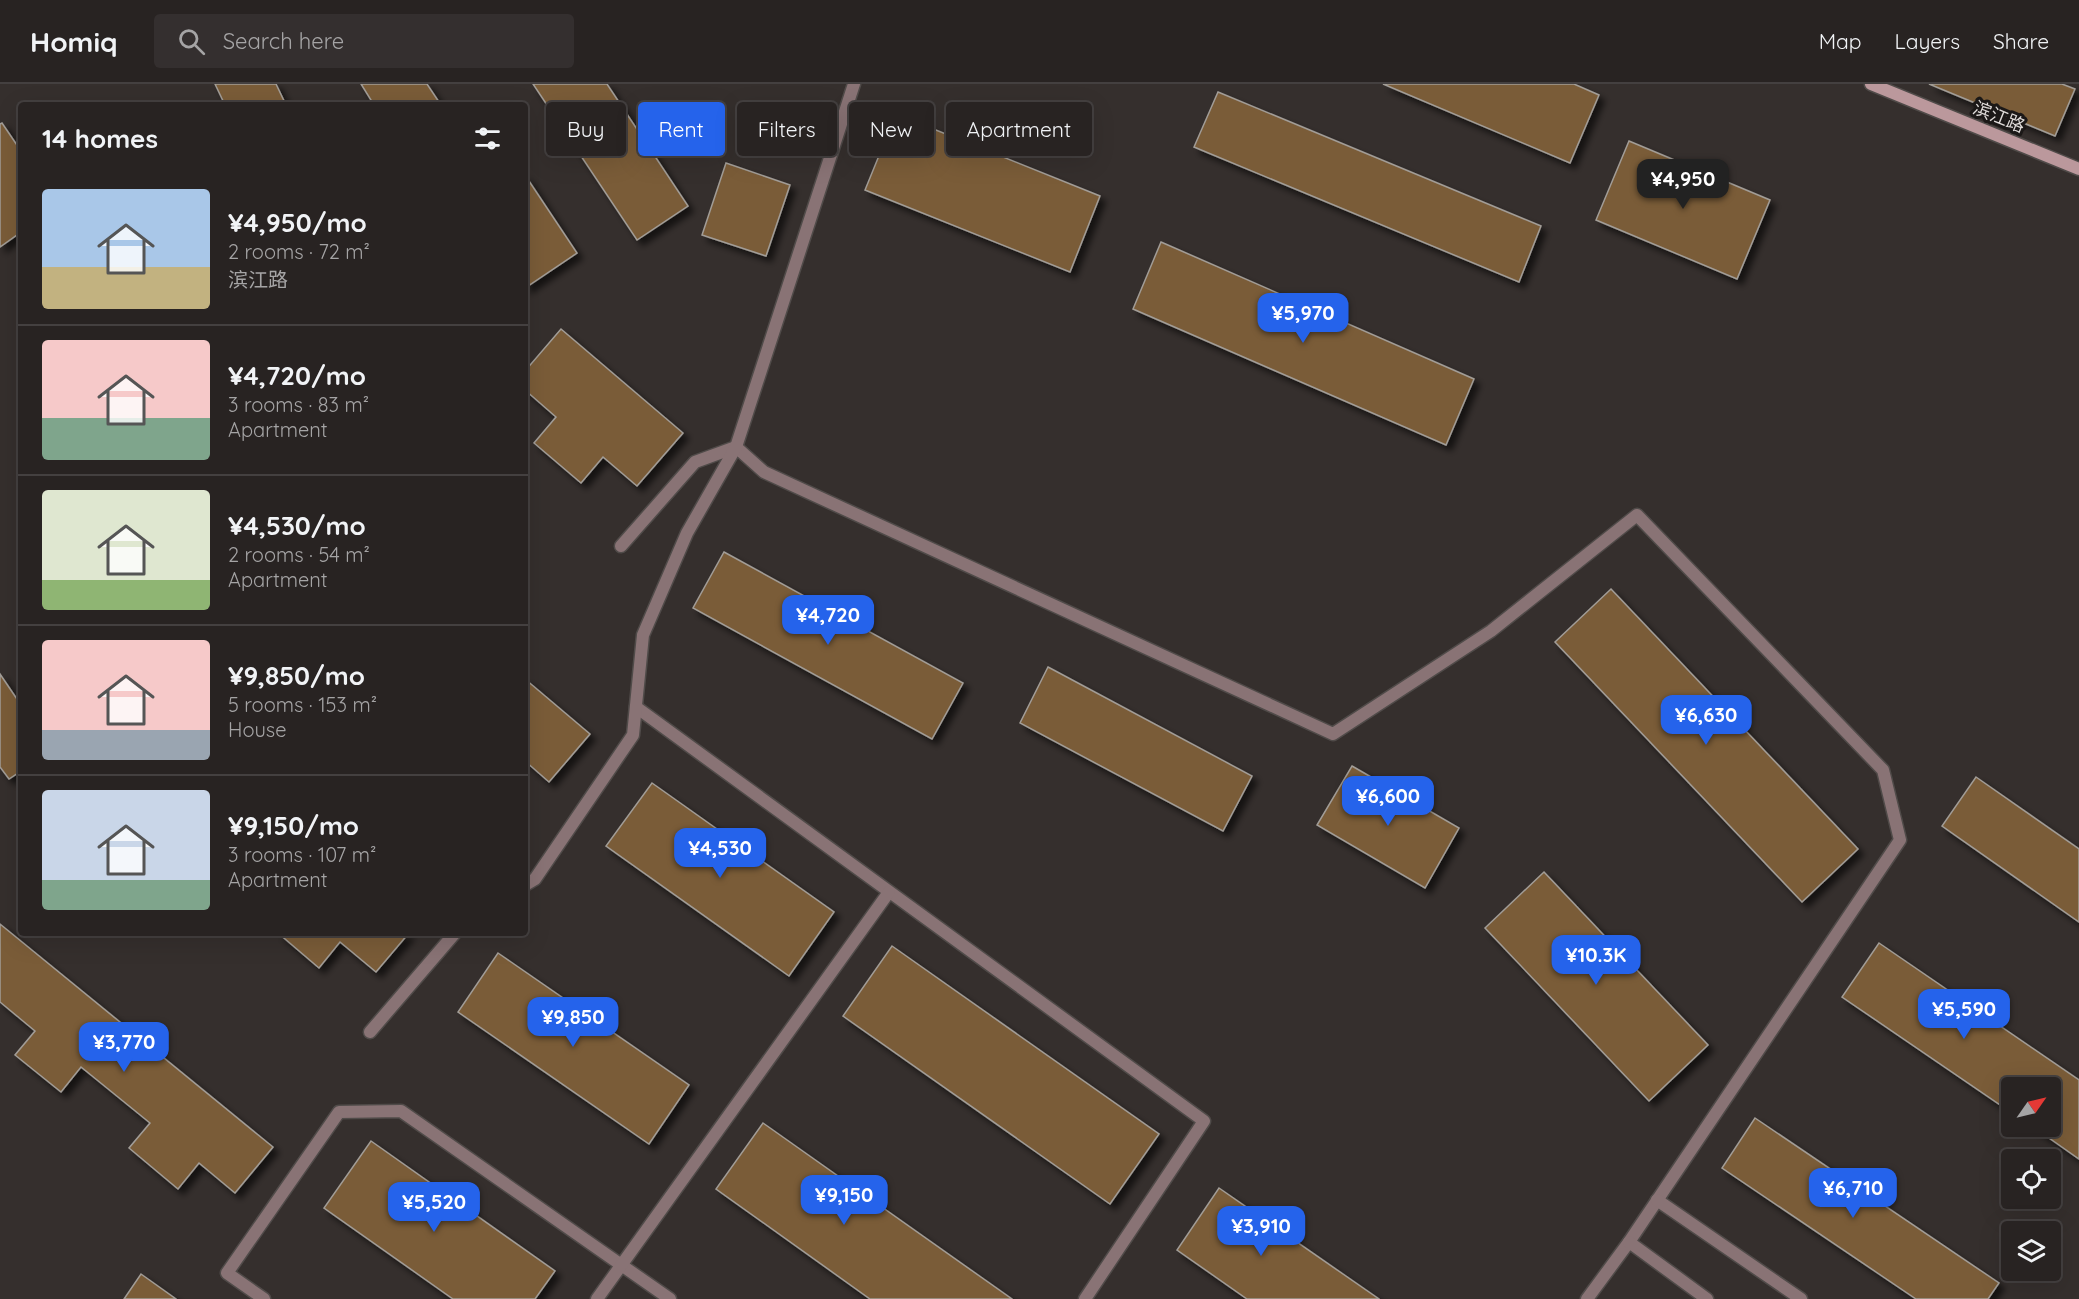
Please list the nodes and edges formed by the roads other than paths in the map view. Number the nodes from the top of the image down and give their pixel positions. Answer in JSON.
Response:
{"nodes":[{"id":1,"x":854,"y":84,"type":"edge"},
{"id":2,"x":1872,"y":84,"type":"edge"},
{"id":3,"x":2079,"y":169,"type":"edge"},
{"id":4,"x":736,"y":447,"type":"junction"},
{"id":5,"x":621,"y":546,"type":"dead end"},
{"id":6,"x":636,"y":707,"type":"junction"},
{"id":7,"x":528,"y":883,"type":"edge"},
{"id":8,"x":889,"y":892,"type":"junction"},
{"id":9,"x":452,"y":936,"type":"edge"},
{"id":10,"x":370,"y":1032,"type":"dead end"},
{"id":11,"x":1657,"y":1200,"type":"junction"},
{"id":12,"x":1629,"y":1242,"type":"junction"},
{"id":13,"x":621,"y":1265,"type":"junction"},
{"id":14,"x":264,"y":1299,"type":"edge"},
{"id":15,"x":597,"y":1299,"type":"edge"},
{"id":16,"x":670,"y":1299,"type":"edge"},
{"id":17,"x":1085,"y":1299,"type":"edge"},
{"id":18,"x":1587,"y":1299,"type":"edge"},
{"id":19,"x":1707,"y":1299,"type":"edge"},
{"id":20,"x":1801,"y":1299,"type":"edge"}],
"edges":[{"from":1,"to":4,"type":"street"},
{"from":2,"to":3,"type":"main road","name":"滨江路"},
{"from":4,"to":5,"type":"street"},
{"from":4,"to":6,"type":"street"},
{"from":4,"to":11,"type":"street"},
{"from":6,"to":7,"type":"street"},
{"from":6,"to":8,"type":"street"},
{"from":8,"to":13,"type":"street"},
{"from":8,"to":17,"type":"street"},
{"from":9,"to":10,"type":"street"},
{"from":11,"to":12,"type":"street"},
{"from":11,"to":20,"type":"street"},
{"from":12,"to":18,"type":"street"},
{"from":12,"to":19,"type":"street"},
{"from":13,"to":14,"type":"street"},
{"from":13,"to":15,"type":"street"},
{"from":13,"to":16,"type":"street"}]}
